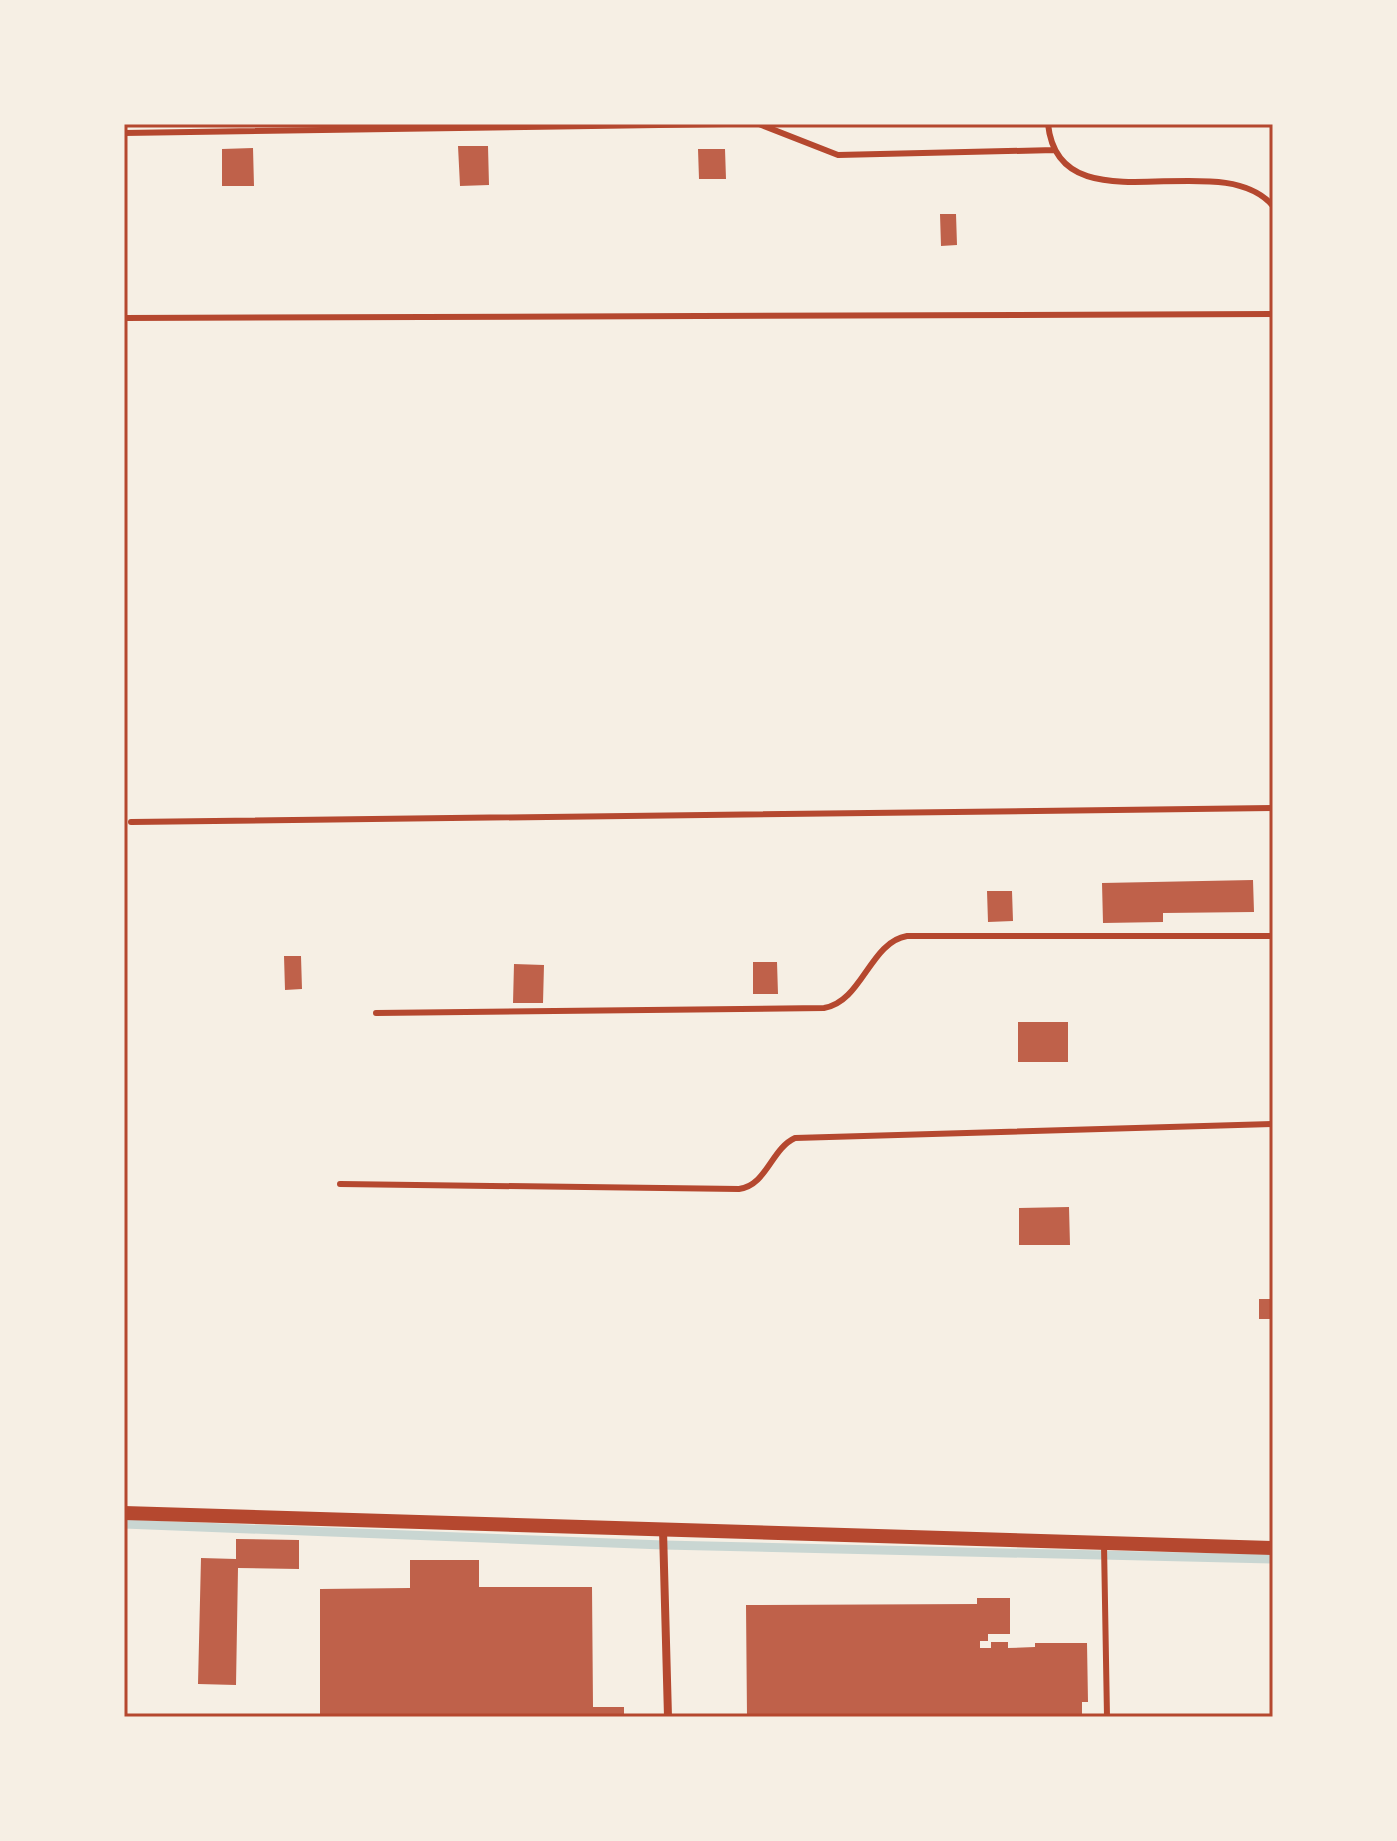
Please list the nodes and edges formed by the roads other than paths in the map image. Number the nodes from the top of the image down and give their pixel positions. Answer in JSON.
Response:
{"nodes":[{"id":1,"x":726,"y":124,"type":"edge"},
{"id":2,"x":759,"y":124,"type":"edge"},
{"id":3,"x":1048,"y":124,"type":"edge"},
{"id":4,"x":124,"y":133,"type":"edge"},
{"id":5,"x":1055,"y":150,"type":"junction"},
{"id":6,"x":1273,"y":206,"type":"edge"},
{"id":7,"x":1273,"y":314,"type":"edge"},
{"id":8,"x":124,"y":318,"type":"edge"},
{"id":9,"x":1273,"y":808,"type":"edge"},
{"id":10,"x":131,"y":822,"type":"dead end"},
{"id":11,"x":1273,"y":936,"type":"edge"},
{"id":12,"x":376,"y":1013,"type":"dead end"},
{"id":13,"x":1273,"y":1124,"type":"edge"},
{"id":14,"x":340,"y":1184,"type":"dead end"},
{"id":15,"x":124,"y":1513,"type":"edge"},
{"id":16,"x":663,"y":1530,"type":"junction"},
{"id":17,"x":1104,"y":1545,"type":"junction"},
{"id":18,"x":1273,"y":1548,"type":"edge"},
{"id":19,"x":668,"y":1717,"type":"edge"},
{"id":20,"x":1107,"y":1717,"type":"edge"}],
"edges":[{"from":1,"to":4,"type":"lane"},
{"from":2,"to":5,"type":"lane"},
{"from":3,"to":5,"type":"lane"},
{"from":5,"to":6,"type":"lane"},
{"from":7,"to":8,"type":"lane"},
{"from":9,"to":10,"type":"lane"},
{"from":11,"to":12,"type":"lane"},
{"from":13,"to":14,"type":"lane"},
{"from":15,"to":16,"type":"street"},
{"from":16,"to":17,"type":"street"},
{"from":16,"to":19,"type":"street"},
{"from":17,"to":18,"type":"street"},
{"from":17,"to":20,"type":"lane"}]}
